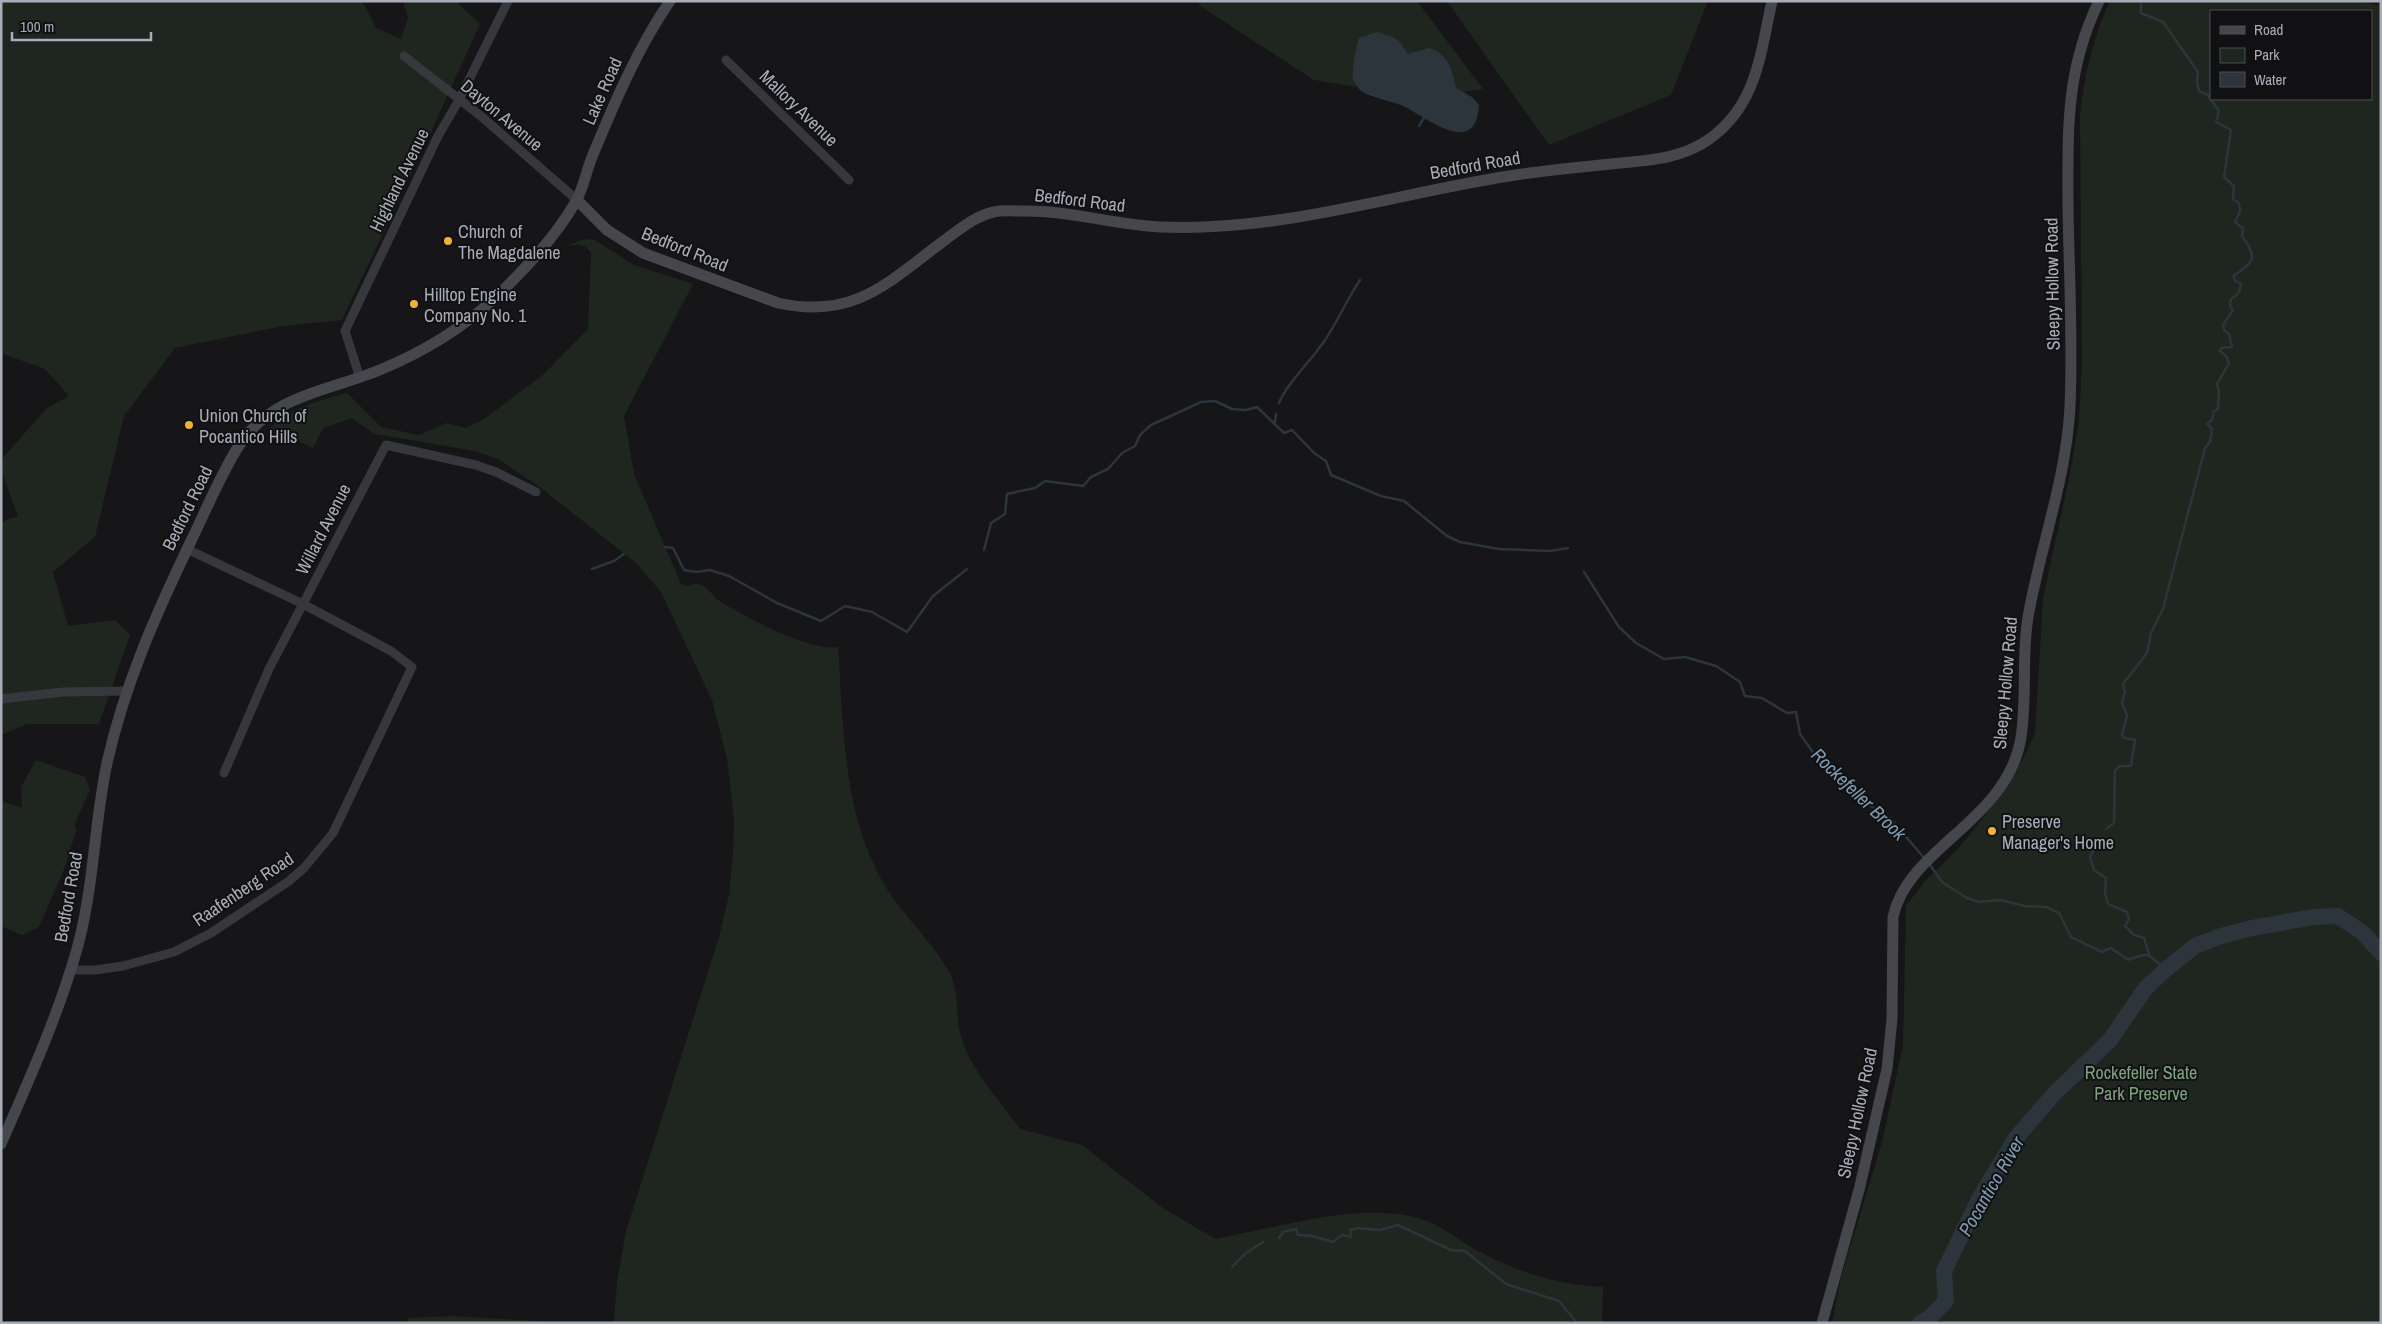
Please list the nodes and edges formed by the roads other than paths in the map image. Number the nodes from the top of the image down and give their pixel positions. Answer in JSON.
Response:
{"nodes":[{"id":1,"x":508,"y":1,"type":"edge"},
{"id":2,"x":670,"y":1,"type":"edge"},
{"id":3,"x":1772,"y":1,"type":"edge"},
{"id":4,"x":2099,"y":1,"type":"edge"},
{"id":5,"x":404,"y":56,"type":"dead end"},
{"id":6,"x":726,"y":60,"type":"dead end"},
{"id":7,"x":459,"y":100,"type":"junction"},
{"id":8,"x":849,"y":180,"type":"dead end"},
{"id":9,"x":577,"y":200,"type":"junction"},
{"id":10,"x":360,"y":378,"type":"junction"},
{"id":11,"x":536,"y":492,"type":"dead end"},
{"id":12,"x":188,"y":548,"type":"junction"},
{"id":13,"x":303,"y":604,"type":"junction"},
{"id":14,"x":126,"y":692,"type":"junction"},
{"id":15,"x":1,"y":699,"type":"edge"},
{"id":16,"x":224,"y":773,"type":"dead end"},
{"id":17,"x":70,"y":970,"type":"junction"},
{"id":18,"x":1,"y":1144,"type":"edge"},
{"id":19,"x":1822,"y":1323,"type":"edge"}],
"edges":[{"from":1,"to":7,"type":"street","name":"Highland Avenue"},
{"from":2,"to":9,"type":"main road","name":"Lake Road"},
{"from":3,"to":9,"type":"main road","name":"Bedford Road"},
{"from":4,"to":19,"type":"main road","name":"Sleepy Hollow Road"},
{"from":5,"to":7,"type":"street","name":"Dayton Avenue"},
{"from":6,"to":8,"type":"street","name":"Mallory Avenue"},
{"from":7,"to":9,"type":"street","name":"Dayton Avenue"},
{"from":7,"to":10,"type":"street","name":"Highland Avenue"},
{"from":9,"to":10,"type":"main road","name":"Bedford Road"},
{"from":10,"to":12,"type":"main road","name":"Bedford Road"},
{"from":11,"to":13,"type":"street","name":"Willard Avenue"},
{"from":12,"to":13,"type":"street"},
{"from":12,"to":14,"type":"main road","name":"Bedford Road"},
{"from":13,"to":16,"type":"street","name":"Willard Avenue"},
{"from":13,"to":17,"type":"street","name":"Raafenberg Road"},
{"from":14,"to":15,"type":"street"},
{"from":14,"to":17,"type":"main road","name":"Bedford Road"},
{"from":17,"to":18,"type":"main road","name":"Bedford Road"}]}
